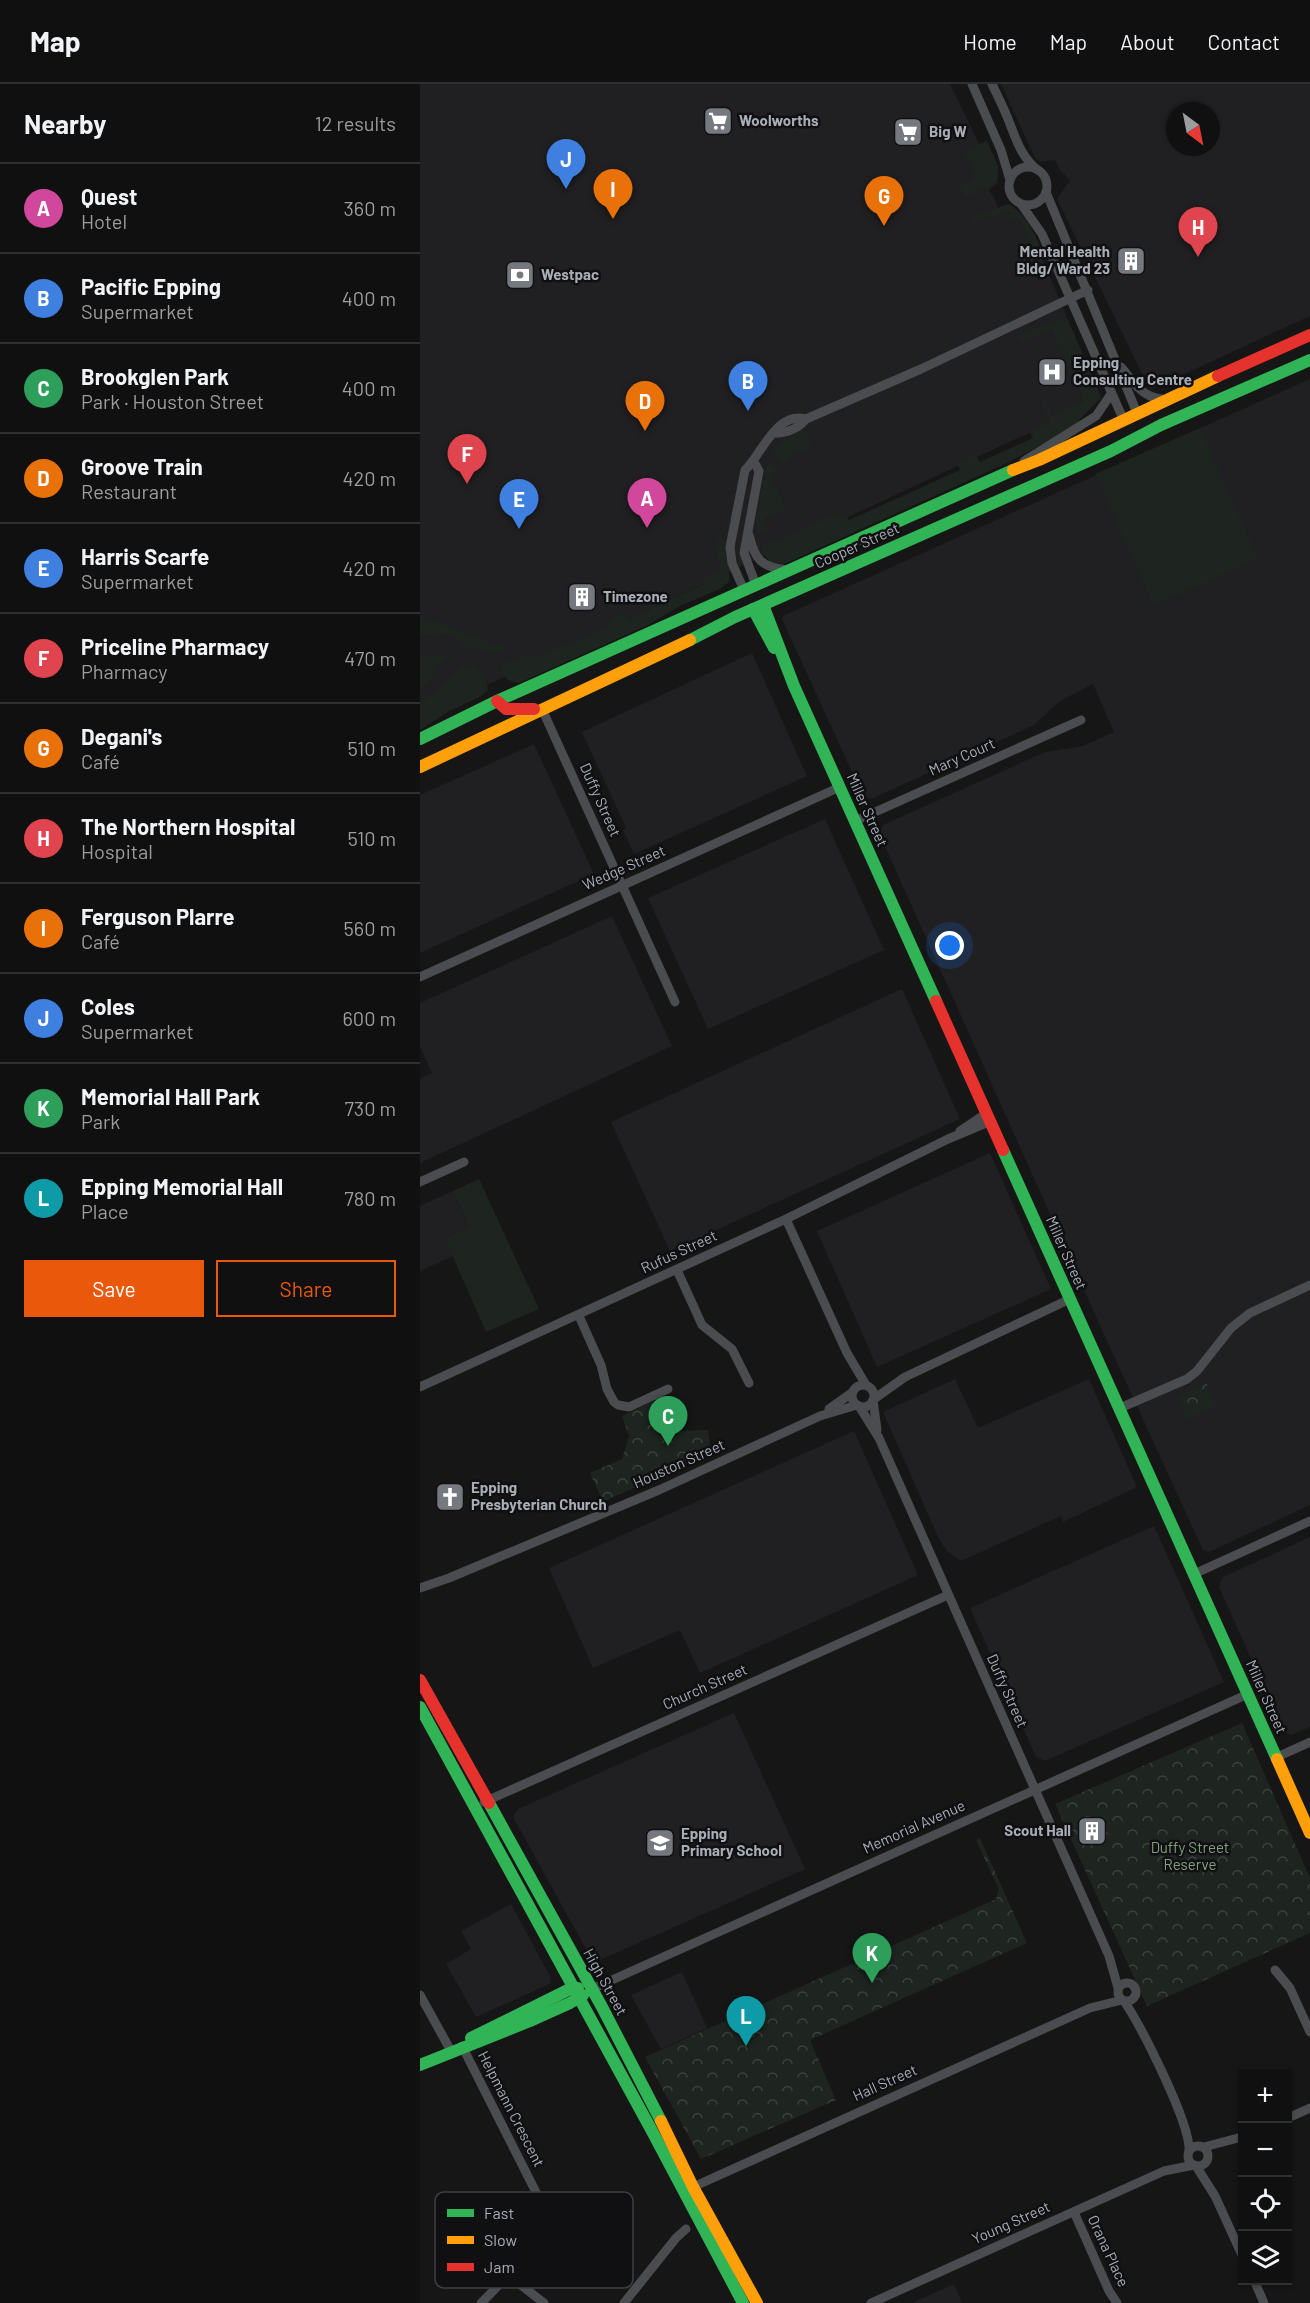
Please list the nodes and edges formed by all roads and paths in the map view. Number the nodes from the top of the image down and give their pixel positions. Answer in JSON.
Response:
{"nodes":[{"id":1,"x":972,"y":84,"type":"edge"},
{"id":2,"x":992,"y":84,"type":"edge"},
{"id":3,"x":1036,"y":169,"type":"junction"},
{"id":4,"x":1010,"y":180,"type":"junction"},
{"id":5,"x":1046,"y":192,"type":"junction"},
{"id":6,"x":1021,"y":204,"type":"junction"},
{"id":7,"x":1088,"y":290,"type":"junction"},
{"id":8,"x":1069,"y":299,"type":"junction"},
{"id":9,"x":1310,"y":335,"type":"edge"},
{"id":10,"x":1116,"y":360,"type":"junction"},
{"id":11,"x":1310,"y":360,"type":"edge"},
{"id":12,"x":1111,"y":394,"type":"junction"},
{"id":13,"x":1168,"y":399,"type":"junction"},
{"id":14,"x":1137,"y":413,"type":"junction"},
{"id":15,"x":1124,"y":421,"type":"junction"},
{"id":16,"x":1146,"y":432,"type":"junction"},
{"id":17,"x":1133,"y":440,"type":"junction"},
{"id":18,"x":754,"y":462,"type":"junction"},
{"id":19,"x":1005,"y":473,"type":"junction"},
{"id":20,"x":749,"y":532,"type":"junction"},
{"id":21,"x":788,"y":570,"type":"junction"},
{"id":22,"x":756,"y":585,"type":"junction"},
{"id":23,"x":744,"y":590,"type":"junction"},
{"id":24,"x":758,"y":607,"type":"junction"},
{"id":25,"x":498,"y":701,"type":"junction"},
{"id":26,"x":542,"y":709,"type":"junction"},
{"id":27,"x":1081,"y":720,"type":"dead end"},
{"id":28,"x":420,"y":739,"type":"edge"},
{"id":29,"x":420,"y":767,"type":"edge"},
{"id":30,"x":840,"y":787,"type":"junction"},
{"id":31,"x":855,"y":821,"type":"junction"},
{"id":32,"x":622,"y":885,"type":"junction"},
{"id":33,"x":420,"y":977,"type":"edge"},
{"id":34,"x":675,"y":1002,"type":"dead end"},
{"id":35,"x":989,"y":1117,"type":"junction"},
{"id":36,"x":464,"y":1162,"type":"dead end"},
{"id":37,"x":420,"y":1182,"type":"edge"},
{"id":38,"x":786,"y":1219,"type":"junction"},
{"id":39,"x":677,"y":1270,"type":"junction"},
{"id":40,"x":1310,"y":1285,"type":"edge"},
{"id":41,"x":1070,"y":1299,"type":"junction"},
{"id":42,"x":579,"y":1316,"type":"junction"},
{"id":43,"x":848,"y":1353,"type":"junction"},
{"id":44,"x":905,"y":1377,"type":"junction"},
{"id":45,"x":749,"y":1383,"type":"dead end"},
{"id":46,"x":867,"y":1386,"type":"junction"},
{"id":47,"x":420,"y":1387,"type":"edge"},
{"id":48,"x":668,"y":1389,"type":"dead end"},
{"id":49,"x":854,"y":1390,"type":"junction"},
{"id":50,"x":874,"y":1400,"type":"junction"},
{"id":51,"x":858,"y":1405,"type":"junction"},
{"id":52,"x":1120,"y":1408,"type":"junction"},
{"id":53,"x":820,"y":1416,"type":"junction"},
{"id":54,"x":879,"y":1438,"type":"junction"},
{"id":55,"x":1310,"y":1521,"type":"edge"},
{"id":56,"x":1194,"y":1574,"type":"junction"},
{"id":57,"x":449,"y":1578,"type":"junction"},
{"id":58,"x":420,"y":1588,"type":"edge"},
{"id":59,"x":420,"y":1595,"type":"edge"},
{"id":60,"x":948,"y":1595,"type":"junction"},
{"id":61,"x":420,"y":1680,"type":"edge"},
{"id":62,"x":1248,"y":1694,"type":"junction"},
{"id":63,"x":420,"y":1707,"type":"edge"},
{"id":64,"x":1310,"y":1742,"type":"edge"},
{"id":65,"x":1277,"y":1757,"type":"junction"},
{"id":66,"x":1035,"y":1789,"type":"junction"},
{"id":67,"x":487,"y":1801,"type":"junction"},
{"id":68,"x":475,"y":1807,"type":"junction"},
{"id":69,"x":1310,"y":1833,"type":"edge"},
{"id":70,"x":1109,"y":1956,"type":"junction"},
{"id":71,"x":1275,"y":1970,"type":"dead end"},
{"id":72,"x":1130,"y":1983,"type":"junction"},
{"id":73,"x":572,"y":1988,"type":"junction"},
{"id":74,"x":592,"y":1989,"type":"junction"},
{"id":75,"x":1118,"y":1989,"type":"junction"},
{"id":76,"x":420,"y":1995,"type":"edge"},
{"id":77,"x":1136,"y":1995,"type":"junction"},
{"id":78,"x":578,"y":1999,"type":"junction"},
{"id":79,"x":1123,"y":2000,"type":"junction"},
{"id":80,"x":1090,"y":2008,"type":"junction"},
{"id":81,"x":1310,"y":2032,"type":"edge"},
{"id":82,"x":1144,"y":2033,"type":"junction"},
{"id":83,"x":457,"y":2048,"type":"junction"},
{"id":84,"x":420,"y":2065,"type":"edge"},
{"id":85,"x":1310,"y":2108,"type":"edge"},
{"id":86,"x":1292,"y":2116,"type":"edge"},
{"id":87,"x":1183,"y":2121,"type":"junction"},
{"id":88,"x":1238,"y":2138,"type":"edge"},
{"id":89,"x":1231,"y":2141,"type":"junction"},
{"id":90,"x":1203,"y":2147,"type":"junction"},
{"id":91,"x":1189,"y":2152,"type":"junction"},
{"id":92,"x":1208,"y":2160,"type":"junction"},
{"id":93,"x":1195,"y":2166,"type":"junction"},
{"id":94,"x":1164,"y":2171,"type":"junction"},
{"id":95,"x":693,"y":2187,"type":"junction"},
{"id":96,"x":535,"y":2192,"type":"edge"},
{"id":97,"x":1215,"y":2196,"type":"junction"},
{"id":98,"x":1074,"y":2212,"type":"junction"},
{"id":99,"x":686,"y":2229,"type":"dead end"},
{"id":100,"x":1238,"y":2246,"type":"edge"},
{"id":101,"x":1256,"y":2285,"type":"edge"},
{"id":102,"x":495,"y":2288,"type":"edge"},
{"id":103,"x":525,"y":2288,"type":"edge"},
{"id":104,"x":481,"y":2303,"type":"edge"},
{"id":105,"x":544,"y":2303,"type":"edge"},
{"id":106,"x":624,"y":2303,"type":"edge"},
{"id":107,"x":743,"y":2303,"type":"edge"},
{"id":108,"x":757,"y":2303,"type":"edge"},
{"id":109,"x":870,"y":2303,"type":"edge"},
{"id":110,"x":1117,"y":2303,"type":"edge"},
{"id":111,"x":1264,"y":2303,"type":"edge"}],
"edges":[{"from":1,"to":4,"type":"street"},
{"from":2,"to":3,"type":"street"},
{"from":3,"to":4,"type":"street"},
{"from":3,"to":5,"type":"street"},
{"from":4,"to":6,"type":"street"},
{"from":5,"to":6,"type":"street"},
{"from":5,"to":7,"type":"street"},
{"from":6,"to":8,"type":"street"},
{"from":7,"to":8,"type":"street"},
{"from":7,"to":10,"type":"street"},
{"from":8,"to":12,"type":"street"},
{"from":8,"to":18,"type":"street"},
{"from":9,"to":13,"type":"main road","name":"Cooper Street"},
{"from":10,"to":13,"type":"street"},
{"from":10,"to":14,"type":"street"},
{"from":11,"to":16,"type":"main road","name":"Cooper Street"},
{"from":12,"to":15,"type":"street"},
{"from":12,"to":19,"type":"street"},
{"from":13,"to":14,"type":"main road","name":"Cooper Street"},
{"from":14,"to":15,"type":"main road","name":"Cooper Street"},
{"from":14,"to":16,"type":"main road"},
{"from":15,"to":17,"type":"main road"},
{"from":15,"to":19,"type":"main road","name":"Cooper Street"},
{"from":16,"to":17,"type":"main road","name":"Cooper Street"},
{"from":17,"to":24,"type":"main road","name":"Cooper Street"},
{"from":18,"to":20,"type":"street"},
{"from":18,"to":23,"type":"street"},
{"from":19,"to":21,"type":"main road","name":"Cooper Street"},
{"from":20,"to":21,"type":"street"},
{"from":20,"to":22,"type":"street"},
{"from":21,"to":22,"type":"main road","name":"Cooper Street"},
{"from":22,"to":23,"type":"main road","name":"Cooper Street"},
{"from":22,"to":24,"type":"main road"},
{"from":23,"to":24,"type":"main road"},
{"from":23,"to":25,"type":"main road","name":"Cooper Street"},
{"from":24,"to":26,"type":"main road","name":"Cooper Street"},
{"from":24,"to":30,"type":"main road","name":"Miller Street"},
{"from":25,"to":26,"type":"main road"},
{"from":25,"to":28,"type":"main road","name":"Cooper Street"},
{"from":26,"to":29,"type":"main road","name":"Cooper Street"},
{"from":26,"to":32,"type":"street","name":"Duffy Street"},
{"from":27,"to":31,"type":"street","name":"Mary Court"},
{"from":30,"to":31,"type":"main road","name":"Miller Street"},
{"from":30,"to":32,"type":"street","name":"Wedge Street"},
{"from":31,"to":35,"type":"main road","name":"Miller Street"},
{"from":32,"to":33,"type":"street","name":"Wedge Street"},
{"from":32,"to":34,"type":"street","name":"Duffy Street"},
{"from":35,"to":38,"type":"street","name":"Rufus Street"},
{"from":35,"to":41,"type":"main road","name":"Miller Street"},
{"from":36,"to":37,"type":"street"},
{"from":38,"to":39,"type":"street","name":"Rufus Street"},
{"from":38,"to":43,"type":"street"},
{"from":39,"to":42,"type":"street","name":"Rufus Street"},
{"from":39,"to":45,"type":"street"},
{"from":40,"to":52,"type":"street"},
{"from":41,"to":44,"type":"street"},
{"from":41,"to":52,"type":"main road","name":"Miller Street"},
{"from":42,"to":47,"type":"street","name":"Rufus Street"},
{"from":42,"to":48,"type":"street"},
{"from":43,"to":46,"type":"street"},
{"from":43,"to":49,"type":"street"},
{"from":44,"to":46,"type":"street"},
{"from":44,"to":50,"type":"street"},
{"from":46,"to":49,"type":"street"},
{"from":46,"to":50,"type":"street"},
{"from":49,"to":51,"type":"street"},
{"from":49,"to":53,"type":"street","name":"Houston Street"},
{"from":50,"to":51,"type":"street"},
{"from":50,"to":54,"type":"street","name":"Duffy Street"},
{"from":51,"to":53,"type":"street","name":"Houston Street"},
{"from":51,"to":54,"type":"street","name":"Duffy Street"},
{"from":52,"to":56,"type":"main road","name":"Miller Street"},
{"from":53,"to":57,"type":"street","name":"Houston Street"},
{"from":54,"to":60,"type":"street","name":"Duffy Street"},
{"from":55,"to":56,"type":"street"},
{"from":56,"to":62,"type":"main road","name":"Miller Street"},
{"from":57,"to":58,"type":"street","name":"Houston Street"},
{"from":57,"to":59,"type":"street","name":"Houston Street"},
{"from":60,"to":66,"type":"street","name":"Duffy Street"},
{"from":60,"to":67,"type":"street","name":"Church Street"},
{"from":61,"to":67,"type":"main road","name":"High Street"},
{"from":62,"to":65,"type":"main road","name":"Miller Street"},
{"from":62,"to":66,"type":"street","name":"Memorial Avenue"},
{"from":63,"to":68,"type":"main road","name":"High Street"},
{"from":64,"to":65,"type":"street"},
{"from":65,"to":69,"type":"main road","name":"Miller Street"},
{"from":66,"to":70,"type":"street","name":"Duffy Street"},
{"from":66,"to":74,"type":"street","name":"Memorial Avenue"},
{"from":67,"to":68,"type":"street","name":"Church Street"},
{"from":67,"to":74,"type":"main road","name":"High Street"},
{"from":68,"to":73,"type":"main road","name":"High Street"},
{"from":70,"to":72,"type":"street","name":"Duffy Street"},
{"from":70,"to":75,"type":"street","name":"Duffy Street"},
{"from":71,"to":81,"type":"street"},
{"from":72,"to":75,"type":"street"},
{"from":72,"to":77,"type":"street"},
{"from":73,"to":74,"type":"main road","name":"Memorial Avenue"},
{"from":73,"to":78,"type":"main road","name":"High Street"},
{"from":73,"to":83,"type":"main road","name":"Memorial Avenue"},
{"from":74,"to":78,"type":"main road","name":"Memorial Avenue"},
{"from":74,"to":95,"type":"main road","name":"High Street"},
{"from":75,"to":79,"type":"street"},
{"from":75,"to":80,"type":"street","name":"Hall Street"},
{"from":76,"to":83,"type":"street"},
{"from":77,"to":79,"type":"street"},
{"from":77,"to":82,"type":"street"},
{"from":78,"to":83,"type":"main road","name":"Memorial Avenue"},
{"from":78,"to":107,"type":"main road","name":"High Street"},
{"from":79,"to":80,"type":"street","name":"Hall Street"},
{"from":79,"to":82,"type":"street"},
{"from":80,"to":95,"type":"street","name":"Hall Street"},
{"from":82,"to":87,"type":"street"},
{"from":83,"to":84,"type":"main road","name":"Memorial Avenue"},
{"from":83,"to":96,"type":"street","name":"Helpmann Crescent"},
{"from":85,"to":86,"type":"street"},
{"from":87,"to":90,"type":"street"},
{"from":87,"to":91,"type":"street"},
{"from":88,"to":89,"type":"street"},
{"from":89,"to":90,"type":"street"},
{"from":89,"to":92,"type":"street"},
{"from":90,"to":91,"type":"street"},
{"from":90,"to":92,"type":"street"},
{"from":91,"to":93,"type":"street"},
{"from":91,"to":94,"type":"street","name":"Young Street"},
{"from":92,"to":93,"type":"street"},
{"from":92,"to":97,"type":"street"},
{"from":93,"to":94,"type":"street","name":"Young Street"},
{"from":93,"to":97,"type":"street"},
{"from":94,"to":98,"type":"street","name":"Young Street"},
{"from":95,"to":108,"type":"main road","name":"High Street"},
{"from":97,"to":100,"type":"street"},
{"from":98,"to":109,"type":"street","name":"Young Street"},
{"from":98,"to":110,"type":"street","name":"Orana Place"},
{"from":99,"to":106,"type":"street"},
{"from":101,"to":111,"type":"street"},
{"from":102,"to":104,"type":"street","name":"Helpmann Crescent"},
{"from":103,"to":105,"type":"street"}]}
